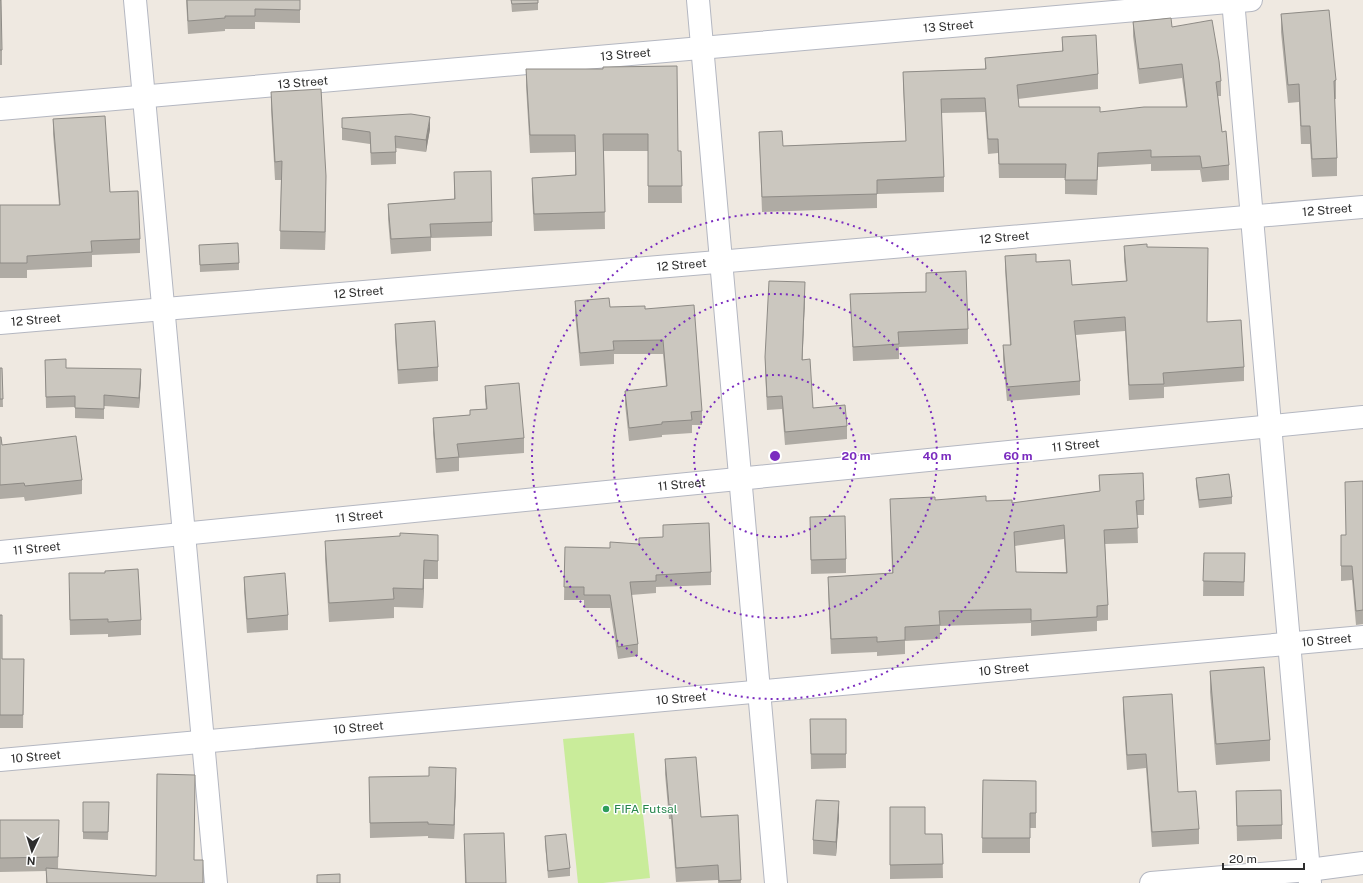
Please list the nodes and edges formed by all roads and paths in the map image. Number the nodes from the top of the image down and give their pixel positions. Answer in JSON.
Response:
{"nodes":[{"id":1,"x":135,"y":0,"type":"edge"},
{"id":2,"x":698,"y":0,"type":"edge"},
{"id":3,"x":1239,"y":1,"type":"edge"},
{"id":4,"x":703,"y":48,"type":"junction"},
{"id":5,"x":144,"y":96,"type":"junction"},
{"id":6,"x":0,"y":109,"type":"edge"},
{"id":7,"x":1363,"y":207,"type":"edge"},
{"id":8,"x":1252,"y":216,"type":"junction"},
{"id":9,"x":722,"y":262,"type":"junction"},
{"id":10,"x":163,"y":309,"type":"junction"},
{"id":11,"x":0,"y":323,"type":"edge"},
{"id":12,"x":1363,"y":417,"type":"edge"},
{"id":13,"x":1271,"y":426,"type":"junction"},
{"id":14,"x":741,"y":479,"type":"junction"},
{"id":15,"x":184,"y":534,"type":"junction"},
{"id":16,"x":0,"y":552,"type":"edge"},
{"id":17,"x":1363,"y":637,"type":"edge"},
{"id":18,"x":1289,"y":644,"type":"junction"},
{"id":19,"x":759,"y":691,"type":"junction"},
{"id":20,"x":203,"y":742,"type":"junction"},
{"id":21,"x":0,"y":760,"type":"edge"},
{"id":22,"x":1363,"y":863,"type":"edge"},
{"id":23,"x":1310,"y":876,"type":"edge"},
{"id":24,"x":216,"y":883,"type":"edge"},
{"id":25,"x":776,"y":883,"type":"edge"},
{"id":26,"x":1151,"y":883,"type":"edge"}],
"edges":[{"from":1,"to":5,"type":"street"},
{"from":2,"to":4,"type":"street"},
{"from":3,"to":4,"type":"street","name":"13 Street"},
{"from":3,"to":8,"type":"street"},
{"from":4,"to":5,"type":"street","name":"13 Street"},
{"from":4,"to":9,"type":"street"},
{"from":5,"to":6,"type":"street","name":"13 Street"},
{"from":5,"to":10,"type":"street"},
{"from":7,"to":8,"type":"street","name":"12 Street"},
{"from":8,"to":9,"type":"street","name":"12 Street"},
{"from":8,"to":13,"type":"street"},
{"from":9,"to":10,"type":"street","name":"12 Street"},
{"from":9,"to":14,"type":"street"},
{"from":10,"to":11,"type":"street","name":"12 Street"},
{"from":10,"to":15,"type":"street"},
{"from":12,"to":13,"type":"street","name":"11 Street"},
{"from":13,"to":14,"type":"street","name":"11 Street"},
{"from":13,"to":18,"type":"street"},
{"from":14,"to":15,"type":"street","name":"11 Street"},
{"from":14,"to":19,"type":"street"},
{"from":15,"to":16,"type":"street","name":"11 Street"},
{"from":15,"to":20,"type":"street"},
{"from":17,"to":18,"type":"street","name":"10 Street"},
{"from":18,"to":19,"type":"street","name":"10 Street"},
{"from":18,"to":23,"type":"street"},
{"from":19,"to":20,"type":"street","name":"10 Street"},
{"from":19,"to":25,"type":"street"},
{"from":20,"to":21,"type":"street","name":"10 Street"},
{"from":20,"to":24,"type":"street"},
{"from":22,"to":23,"type":"street"},
{"from":23,"to":26,"type":"street"}]}
